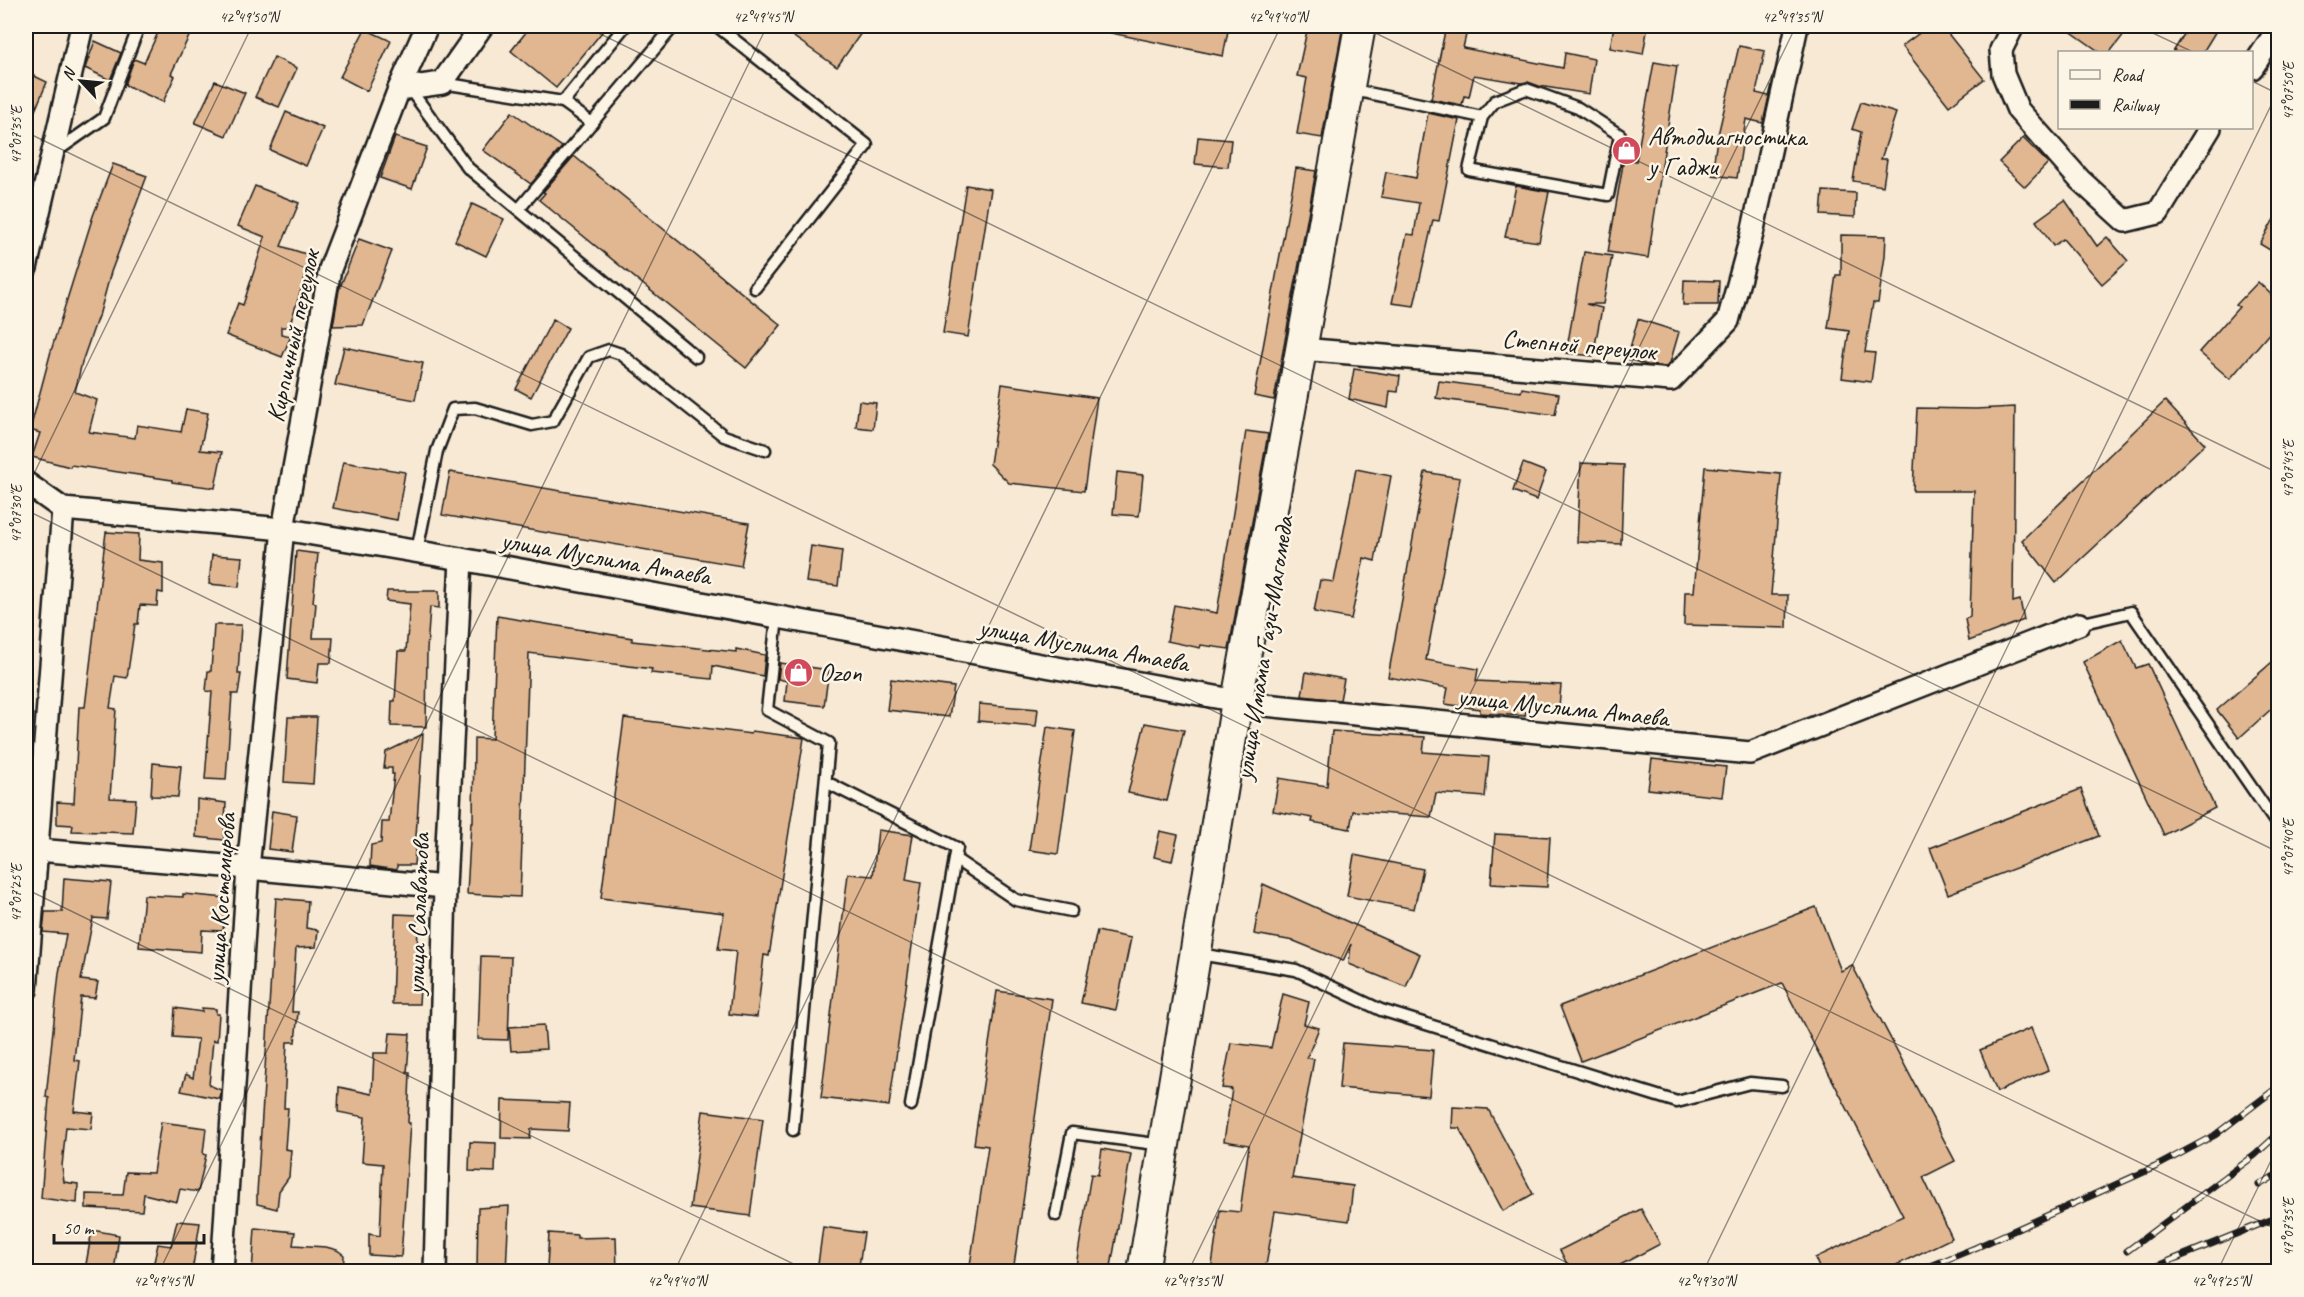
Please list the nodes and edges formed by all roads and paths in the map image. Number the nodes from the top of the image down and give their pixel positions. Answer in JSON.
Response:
{"nodes":[{"id":1,"x":82,"y":26,"type":"edge"},
{"id":2,"x":139,"y":26,"type":"edge"},
{"id":3,"x":427,"y":26,"type":"edge"},
{"id":4,"x":482,"y":26,"type":"edge"},
{"id":5,"x":625,"y":26,"type":"edge"},
{"id":6,"x":674,"y":26,"type":"edge"},
{"id":7,"x":717,"y":26,"type":"edge"},
{"id":8,"x":1360,"y":26,"type":"edge"},
{"id":9,"x":1373,"y":26,"type":"edge"},
{"id":10,"x":1797,"y":26,"type":"edge"},
{"id":11,"x":2013,"y":26,"type":"edge"},
{"id":12,"x":2278,"y":29,"type":"edge"},
{"id":13,"x":2253,"y":66,"type":"edge"},
{"id":14,"x":442,"y":83,"type":"junction"},
{"id":15,"x":404,"y":88,"type":"junction"},
{"id":16,"x":1355,"y":90,"type":"junction"},
{"id":17,"x":563,"y":102,"type":"junction"},
{"id":18,"x":1482,"y":117,"type":"junction"},
{"id":19,"x":592,"y":123,"type":"junction"},
{"id":20,"x":2209,"y":129,"type":"edge"},
{"id":21,"x":52,"y":155,"type":"junction"},
{"id":22,"x":519,"y":209,"type":"junction"},
{"id":23,"x":26,"y":268,"type":"edge"},
{"id":24,"x":755,"y":288,"type":"dead end"},
{"id":25,"x":1313,"y":350,"type":"junction"},
{"id":26,"x":696,"y":357,"type":"dead end"},
{"id":27,"x":765,"y":450,"type":"dead end"},
{"id":28,"x":26,"y":483,"type":"edge"},
{"id":29,"x":63,"y":508,"type":"junction"},
{"id":30,"x":283,"y":529,"type":"junction"},
{"id":31,"x":417,"y":552,"type":"junction"},
{"id":32,"x":461,"y":559,"type":"junction"},
{"id":33,"x":777,"y":617,"type":"junction"},
{"id":34,"x":2079,"y":624,"type":"joint"},
{"id":35,"x":1246,"y":702,"type":"junction"},
{"id":36,"x":826,"y":782,"type":"junction"},
{"id":37,"x":2278,"y":826,"type":"edge"},
{"id":38,"x":31,"y":850,"type":"edge"},
{"id":39,"x":955,"y":860,"type":"junction"},
{"id":40,"x":248,"y":868,"type":"junction"},
{"id":41,"x":445,"y":887,"type":"junction"},
{"id":42,"x":1071,"y":911,"type":"dead end"},
{"id":43,"x":1204,"y":955,"type":"junction"},
{"id":44,"x":26,"y":990,"type":"edge"},
{"id":45,"x":1782,"y":1086,"type":"dead end"},
{"id":46,"x":911,"y":1106,"type":"dead end"},
{"id":47,"x":793,"y":1130,"type":"dead end"},
{"id":48,"x":1164,"y":1145,"type":"junction"},
{"id":49,"x":1056,"y":1215,"type":"dead end"},
{"id":50,"x":222,"y":1272,"type":"edge"},
{"id":51,"x":435,"y":1272,"type":"edge"},
{"id":52,"x":1143,"y":1272,"type":"edge"},
{"id":53,"x":1160,"y":1272,"type":"edge"}],
"edges":[{"from":1,"to":21,"type":"street"},
{"from":2,"to":21,"type":"lane"},
{"from":3,"to":15,"type":"street","name":"Кирпичный переулок"},
{"from":4,"to":14,"type":"street"},
{"from":5,"to":17,"type":"lane"},
{"from":6,"to":19,"type":"lane"},
{"from":7,"to":24,"type":"lane"},
{"from":8,"to":16,"type":"main road"},
{"from":9,"to":16,"type":"main road","name":"улица Имама Гази-Магомеда"},
{"from":10,"to":25,"type":"street","name":"Степной переулок"},
{"from":11,"to":20,"type":"street"},
{"from":12,"to":13,"type":"street"},
{"from":14,"to":15,"type":"street"},
{"from":14,"to":17,"type":"lane"},
{"from":15,"to":22,"type":"lane"},
{"from":15,"to":30,"type":"street","name":"Кирпичный переулок"},
{"from":16,"to":18,"type":"lane"},
{"from":16,"to":25,"type":"main road","name":"улица Имама Гази-Магомеда"},
{"from":16,"to":35,"type":"main road"},
{"from":17,"to":19,"type":"lane"},
{"from":18,"to":18,"type":"lane"},
{"from":19,"to":22,"type":"lane"},
{"from":21,"to":23,"type":"street"},
{"from":22,"to":26,"type":"lane"},
{"from":25,"to":35,"type":"main road","name":"улица Имама Гази-Магомеда"},
{"from":27,"to":31,"type":"lane"},
{"from":28,"to":29,"type":"street"},
{"from":29,"to":30,"type":"street","name":"улица Муслима Атаева"},
{"from":29,"to":38,"type":"street"},
{"from":30,"to":31,"type":"street","name":"улица Муслима Атаева"},
{"from":30,"to":40,"type":"street","name":"улица Костемирова"},
{"from":31,"to":32,"type":"street","name":"улица Муслима Атаева"},
{"from":32,"to":33,"type":"street","name":"улица Муслима Атаева"},
{"from":32,"to":41,"type":"street","name":"улица Салаватова"},
{"from":33,"to":35,"type":"street","name":"улица Муслима Атаева"},
{"from":33,"to":36,"type":"lane"},
{"from":34,"to":35,"type":"street","name":"улица Муслима Атаева"},
{"from":34,"to":37,"type":"lane"},
{"from":35,"to":43,"type":"main road","name":"улица Имама Гази-Магомеда"},
{"from":36,"to":39,"type":"lane"},
{"from":36,"to":47,"type":"lane"},
{"from":38,"to":40,"type":"street"},
{"from":38,"to":44,"type":"street"},
{"from":39,"to":42,"type":"lane"},
{"from":39,"to":46,"type":"lane"},
{"from":40,"to":41,"type":"street"},
{"from":40,"to":50,"type":"street","name":"улица Костемирова"},
{"from":41,"to":51,"type":"street","name":"улица Салаватова"},
{"from":43,"to":45,"type":"lane"},
{"from":43,"to":48,"type":"main road"},
{"from":43,"to":53,"type":"main road","name":"улица Имама Гази-Магомеда"},
{"from":48,"to":49,"type":"lane"},
{"from":48,"to":52,"type":"main road"}]}
